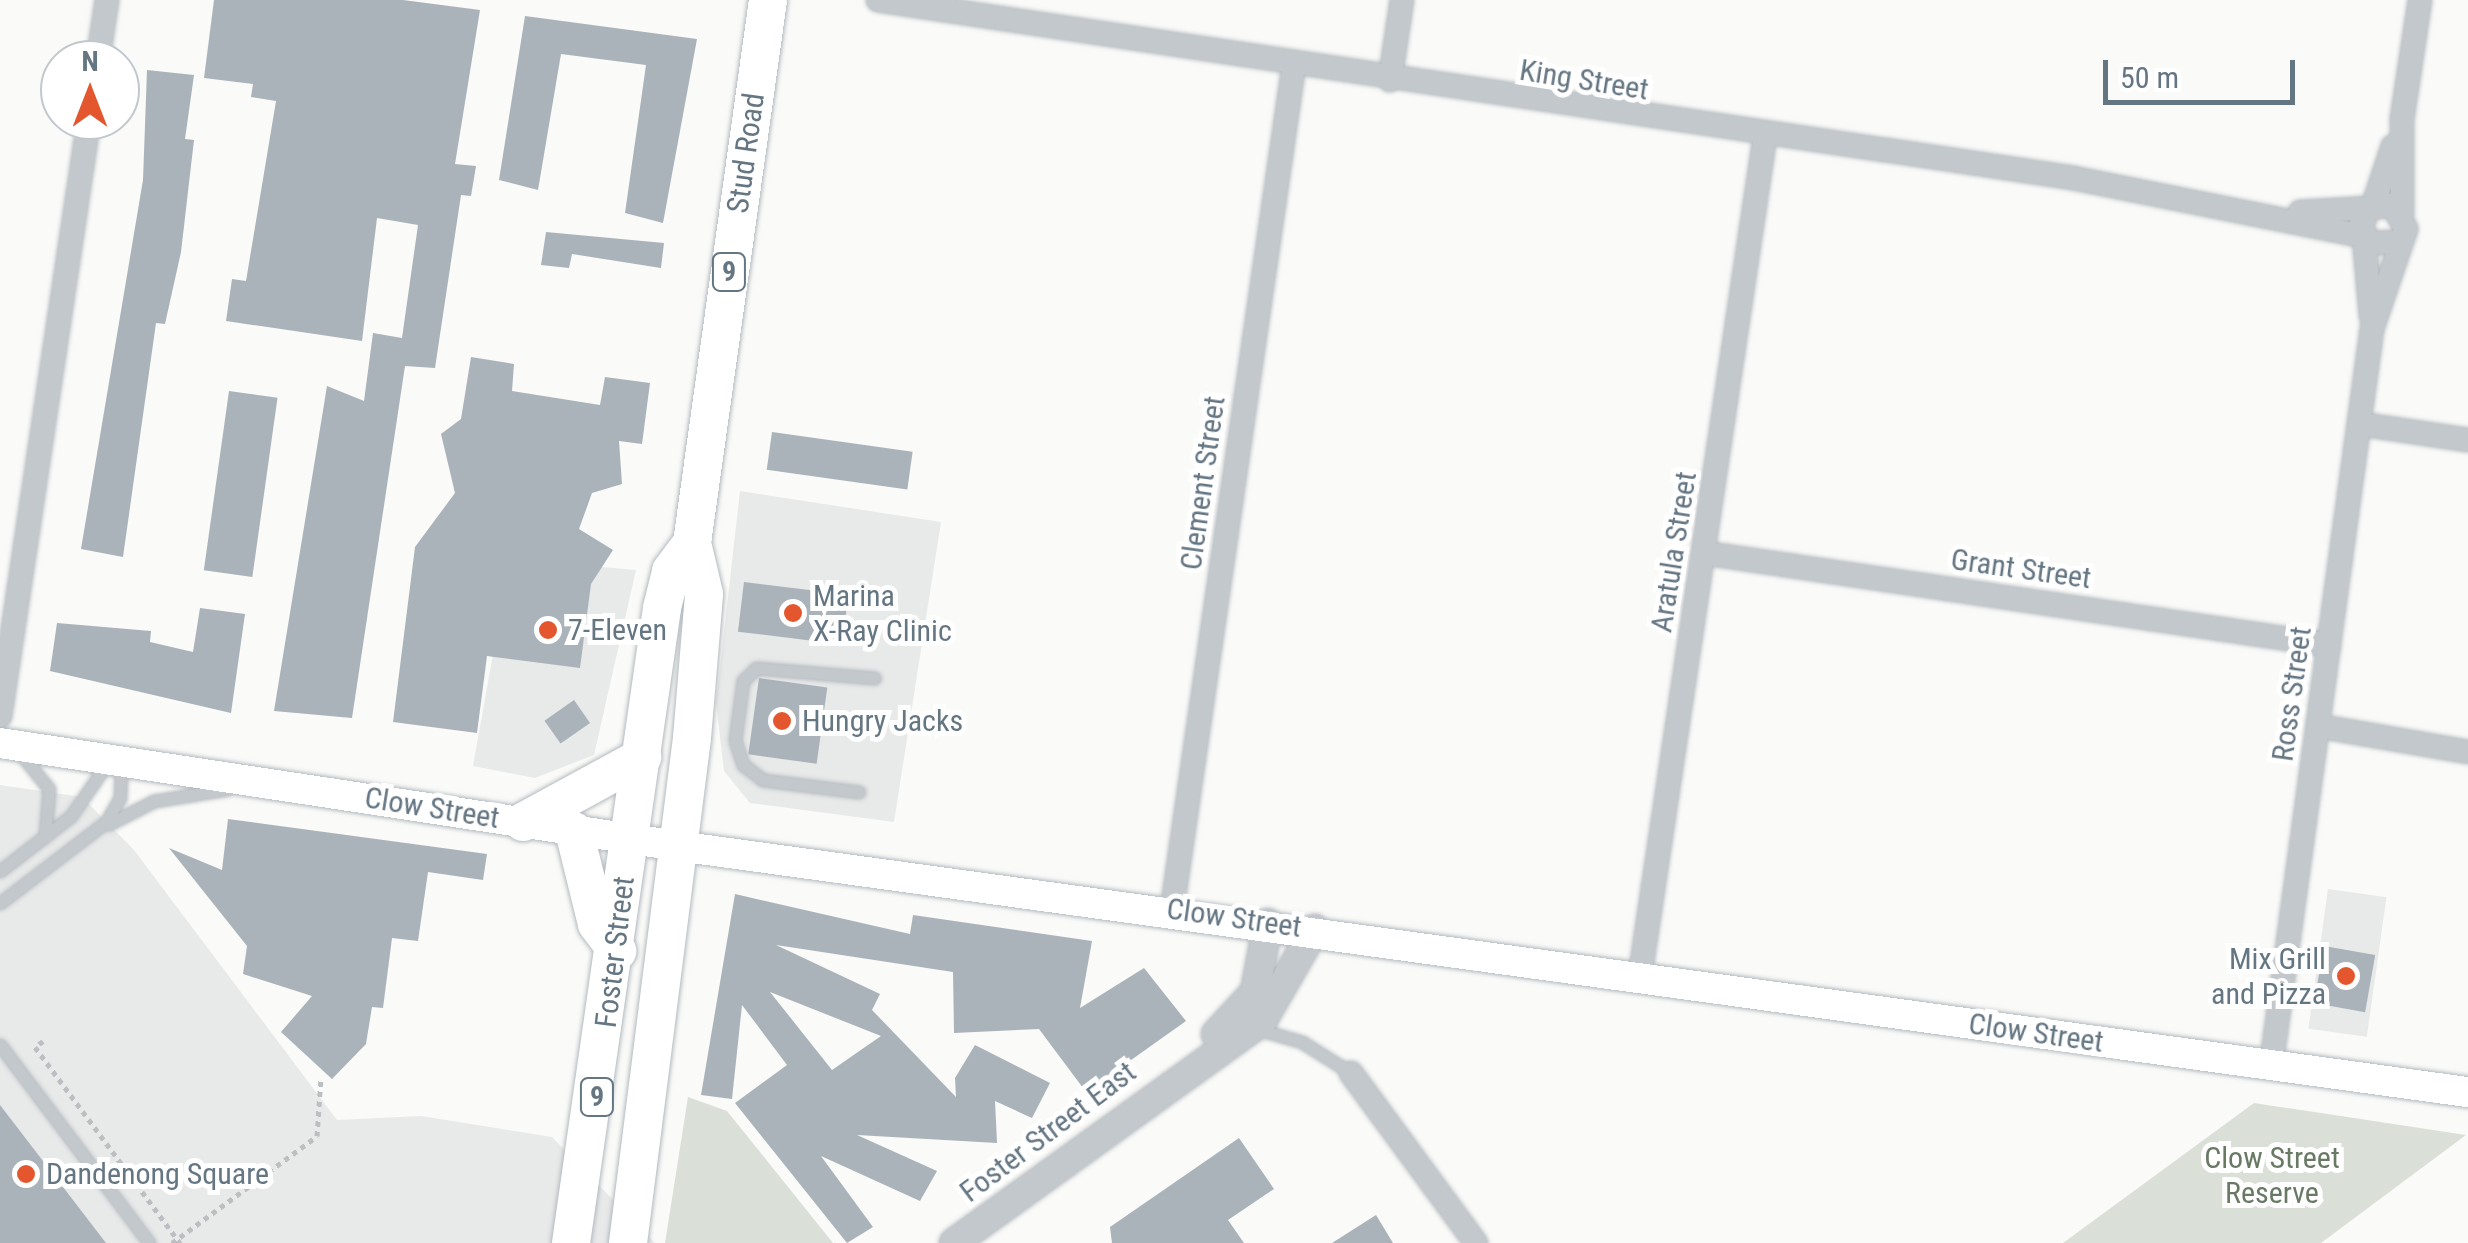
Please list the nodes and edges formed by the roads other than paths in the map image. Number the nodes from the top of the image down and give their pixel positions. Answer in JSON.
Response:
{"nodes":[{"id":1,"x":107,"y":0,"type":"edge"},
{"id":2,"x":768,"y":0,"type":"edge"},
{"id":3,"x":878,"y":0,"type":"edge"},
{"id":4,"x":1402,"y":0,"type":"edge"},
{"id":5,"x":2420,"y":0,"type":"edge"},
{"id":6,"x":101,"y":40,"type":"edge"},
{"id":7,"x":1294,"y":64,"type":"junction"},
{"id":8,"x":1390,"y":80,"type":"junction"},
{"id":9,"x":2402,"y":119,"type":"junction"},
{"id":10,"x":1766,"y":138,"type":"junction"},
{"id":11,"x":86,"y":140,"type":"edge"},
{"id":12,"x":2371,"y":207,"type":"junction"},
{"id":13,"x":2282,"y":213,"type":"junction"},
{"id":14,"x":2402,"y":214,"type":"junction"},
{"id":15,"x":2364,"y":237,"type":"junction"},
{"id":16,"x":2399,"y":242,"type":"junction"},
{"id":17,"x":2372,"y":329,"type":"junction"},
{"id":18,"x":2360,"y":424,"type":"junction"},
{"id":19,"x":2468,"y":440,"type":"edge"},
{"id":20,"x":692,"y":543,"type":"junction"},
{"id":21,"x":1704,"y":552,"type":"junction"},
{"id":22,"x":2330,"y":645,"type":"junction"},
{"id":23,"x":875,"y":678,"type":"dead end"},
{"id":24,"x":2318,"y":726,"type":"junction"},
{"id":25,"x":2,"y":734,"type":"edge"},
{"id":26,"x":2468,"y":752,"type":"edge"},
{"id":27,"x":642,"y":757,"type":"junction"},
{"id":28,"x":115,"y":760,"type":"junction"},
{"id":29,"x":277,"y":782,"type":"junction"},
{"id":30,"x":859,"y":792,"type":"dead end"},
{"id":31,"x":523,"y":822,"type":"junction"},
{"id":32,"x":99,"y":830,"type":"junction"},
{"id":33,"x":574,"y":831,"type":"junction"},
{"id":34,"x":45,"y":837,"type":"junction"},
{"id":35,"x":629,"y":839,"type":"junction"},
{"id":36,"x":678,"y":846,"type":"junction"},
{"id":37,"x":0,"y":871,"type":"edge"},
{"id":38,"x":0,"y":903,"type":"edge"},
{"id":39,"x":1172,"y":910,"type":"junction"},
{"id":40,"x":1268,"y":923,"type":"junction"},
{"id":41,"x":1315,"y":929,"type":"junction"},
{"id":42,"x":617,"y":951,"type":"junction"},
{"id":43,"x":1640,"y":976,"type":"junction"},
{"id":44,"x":1251,"y":1028,"type":"junction"},
{"id":45,"x":0,"y":1045,"type":"edge"},
{"id":46,"x":2271,"y":1067,"type":"junction"},
{"id":47,"x":1182,"y":1073,"type":"junction"},
{"id":48,"x":1351,"y":1074,"type":"joint"},
{"id":49,"x":2468,"y":1092,"type":"edge"},
{"id":50,"x":149,"y":1243,"type":"edge"},
{"id":51,"x":571,"y":1243,"type":"edge"},
{"id":52,"x":628,"y":1243,"type":"edge"},
{"id":53,"x":954,"y":1243,"type":"edge"},
{"id":54,"x":1476,"y":1243,"type":"edge"}],
"edges":[{"from":1,"to":6,"type":"street"},
{"from":2,"to":20,"type":"highway","name":"Stud Road","number":"9"},
{"from":3,"to":7,"type":"street","name":"King Street"},
{"from":4,"to":8,"type":"street"},
{"from":5,"to":9,"type":"street"},
{"from":7,"to":8,"type":"street","name":"King Street"},
{"from":7,"to":39,"type":"street","name":"Clement Street"},
{"from":8,"to":10,"type":"street","name":"King Street"},
{"from":9,"to":12,"type":"street"},
{"from":9,"to":14,"type":"street"},
{"from":10,"to":13,"type":"street","name":"King Street"},
{"from":10,"to":21,"type":"street","name":"Aratula Street"},
{"from":11,"to":25,"type":"street"},
{"from":12,"to":13,"type":"street","name":"King Street"},
{"from":12,"to":14,"type":"street","name":"King Street"},
{"from":12,"to":15,"type":"street","name":"Ross Street"},
{"from":13,"to":15,"type":"street","name":"King Street"},
{"from":14,"to":16,"type":"street","name":"Ross Street"},
{"from":15,"to":16,"type":"street","name":"King Street"},
{"from":15,"to":17,"type":"street","name":"Ross Street"},
{"from":16,"to":17,"type":"street","name":"Ross Street"},
{"from":17,"to":18,"type":"street","name":"Ross Street"},
{"from":18,"to":19,"type":"street"},
{"from":18,"to":22,"type":"street","name":"Ross Street"},
{"from":20,"to":27,"type":"highway","name":"Stud Road","number":"9"},
{"from":20,"to":36,"type":"highway","name":"Stud Road","number":"9"},
{"from":21,"to":22,"type":"street","name":"Grant Street"},
{"from":21,"to":43,"type":"street","name":"Aratula Street"},
{"from":22,"to":24,"type":"street","name":"Ross Street"},
{"from":23,"to":30,"type":"lane"},
{"from":24,"to":26,"type":"street"},
{"from":24,"to":46,"type":"street","name":"Ross Street"},
{"from":25,"to":28,"type":"main road","name":"Clow Street"},
{"from":25,"to":34,"type":"lane"},
{"from":27,"to":31,"type":"highway"},
{"from":27,"to":35,"type":"highway","name":"Stud Road","number":"9"},
{"from":28,"to":29,"type":"main road","name":"Clow Street"},
{"from":28,"to":32,"type":"lane"},
{"from":28,"to":34,"type":"lane"},
{"from":29,"to":31,"type":"main road","name":"Clow Street"},
{"from":29,"to":32,"type":"lane"},
{"from":31,"to":33,"type":"main road","name":"Clow Street"},
{"from":32,"to":38,"type":"lane"},
{"from":33,"to":35,"type":"main road","name":"Clow Street"},
{"from":33,"to":42,"type":"highway"},
{"from":34,"to":37,"type":"lane"},
{"from":35,"to":36,"type":"main road","name":"Clow Street"},
{"from":35,"to":42,"type":"highway","name":"Foster Street","number":"9"},
{"from":36,"to":39,"type":"main road","name":"Clow Street"},
{"from":36,"to":52,"type":"highway","name":"Foster Street","number":"9"},
{"from":39,"to":40,"type":"main road","name":"Clow Street"},
{"from":40,"to":41,"type":"main road","name":"Clow Street"},
{"from":40,"to":47,"type":"street","name":"Foster Street East"},
{"from":41,"to":43,"type":"main road","name":"Clow Street"},
{"from":41,"to":44,"type":"street","name":"Foster Street East"},
{"from":42,"to":51,"type":"highway","name":"Foster Street","number":"9"},
{"from":43,"to":46,"type":"main road","name":"Clow Street"},
{"from":44,"to":47,"type":"street","name":"Foster Street East"},
{"from":44,"to":48,"type":"lane"},
{"from":45,"to":50,"type":"lane"},
{"from":46,"to":49,"type":"main road","name":"Clow Street"},
{"from":47,"to":53,"type":"street","name":"Foster Street East"},
{"from":48,"to":54,"type":"street"}]}
